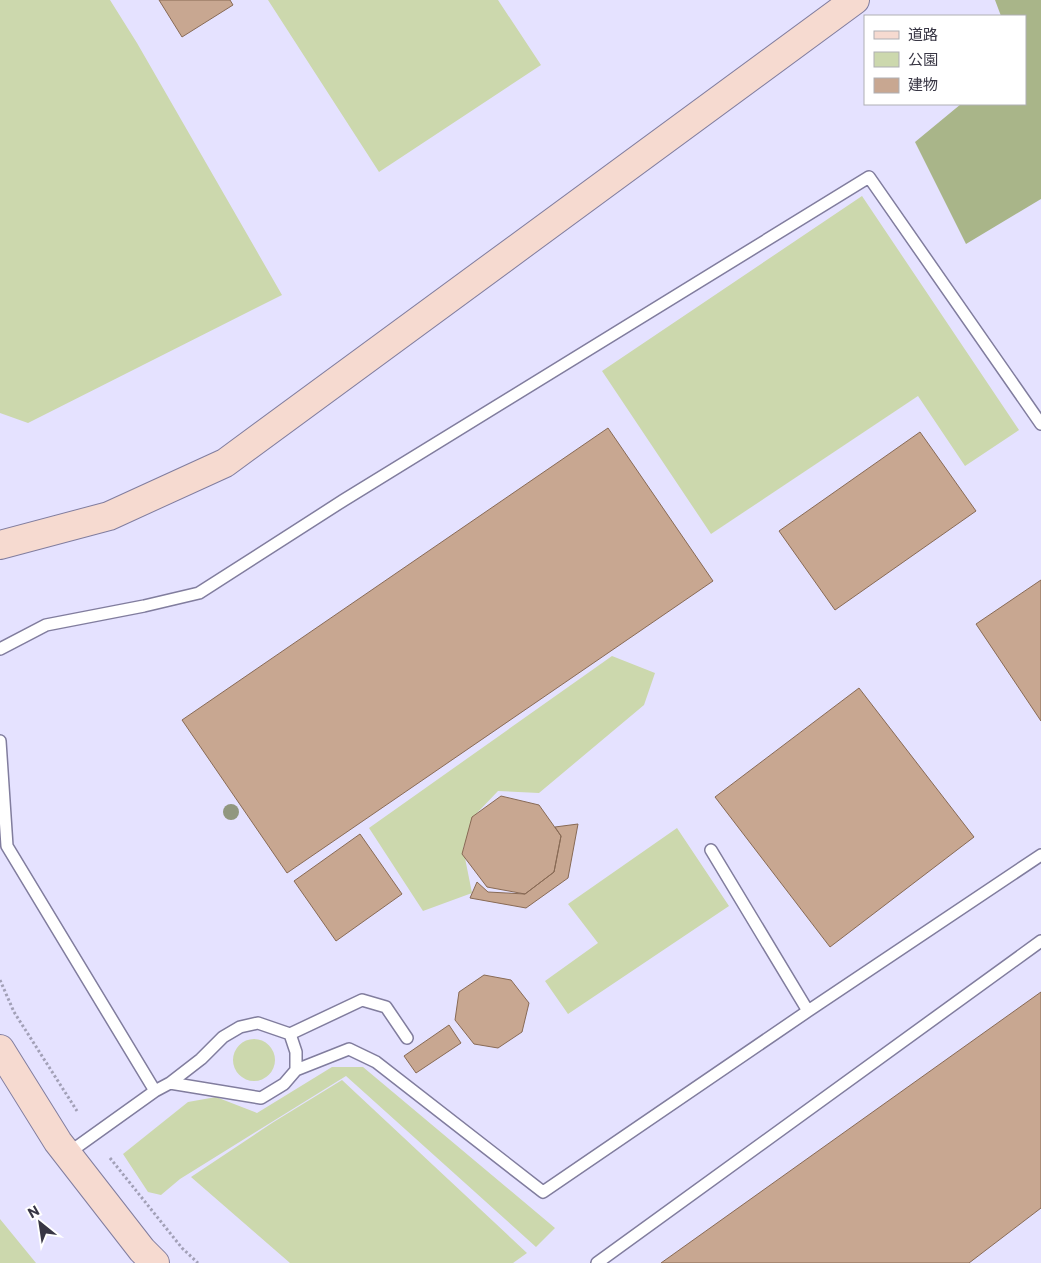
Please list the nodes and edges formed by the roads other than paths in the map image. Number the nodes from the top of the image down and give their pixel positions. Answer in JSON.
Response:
{"nodes":[{"id":1,"x":855,"y":0,"type":"edge"},
{"id":2,"x":1041,"y":424,"type":"edge"},
{"id":3,"x":0,"y":545,"type":"edge"},
{"id":4,"x":0,"y":649,"type":"edge"},
{"id":5,"x":0,"y":741,"type":"edge"},
{"id":6,"x":711,"y":850,"type":"dead end"},
{"id":7,"x":1041,"y":855,"type":"edge"},
{"id":8,"x":1041,"y":941,"type":"edge"},
{"id":9,"x":808,"y":1011,"type":"junction"},
{"id":10,"x":290,"y":1034,"type":"junction"},
{"id":11,"x":407,"y":1038,"type":"dead end"},
{"id":12,"x":0,"y":1049,"type":"edge"},
{"id":13,"x":296,"y":1070,"type":"junction"},
{"id":14,"x":170,"y":1083,"type":"junction"},
{"id":15,"x":155,"y":1091,"type":"junction"},
{"id":16,"x":68,"y":1154,"type":"junction"},
{"id":17,"x":155,"y":1263,"type":"edge"},
{"id":18,"x":597,"y":1263,"type":"edge"}],
"edges":[{"from":1,"to":3,"type":"street"},
{"from":2,"to":4,"type":"lane"},
{"from":5,"to":15,"type":"lane"},
{"from":6,"to":9,"type":"lane"},
{"from":7,"to":9,"type":"lane"},
{"from":8,"to":18,"type":"lane"},
{"from":9,"to":13,"type":"lane"},
{"from":10,"to":11,"type":"lane"},
{"from":10,"to":13,"type":"lane"},
{"from":10,"to":14,"type":"lane"},
{"from":12,"to":16,"type":"street"},
{"from":13,"to":14,"type":"lane"},
{"from":14,"to":15,"type":"lane"},
{"from":15,"to":16,"type":"lane"},
{"from":16,"to":17,"type":"street"}]}
